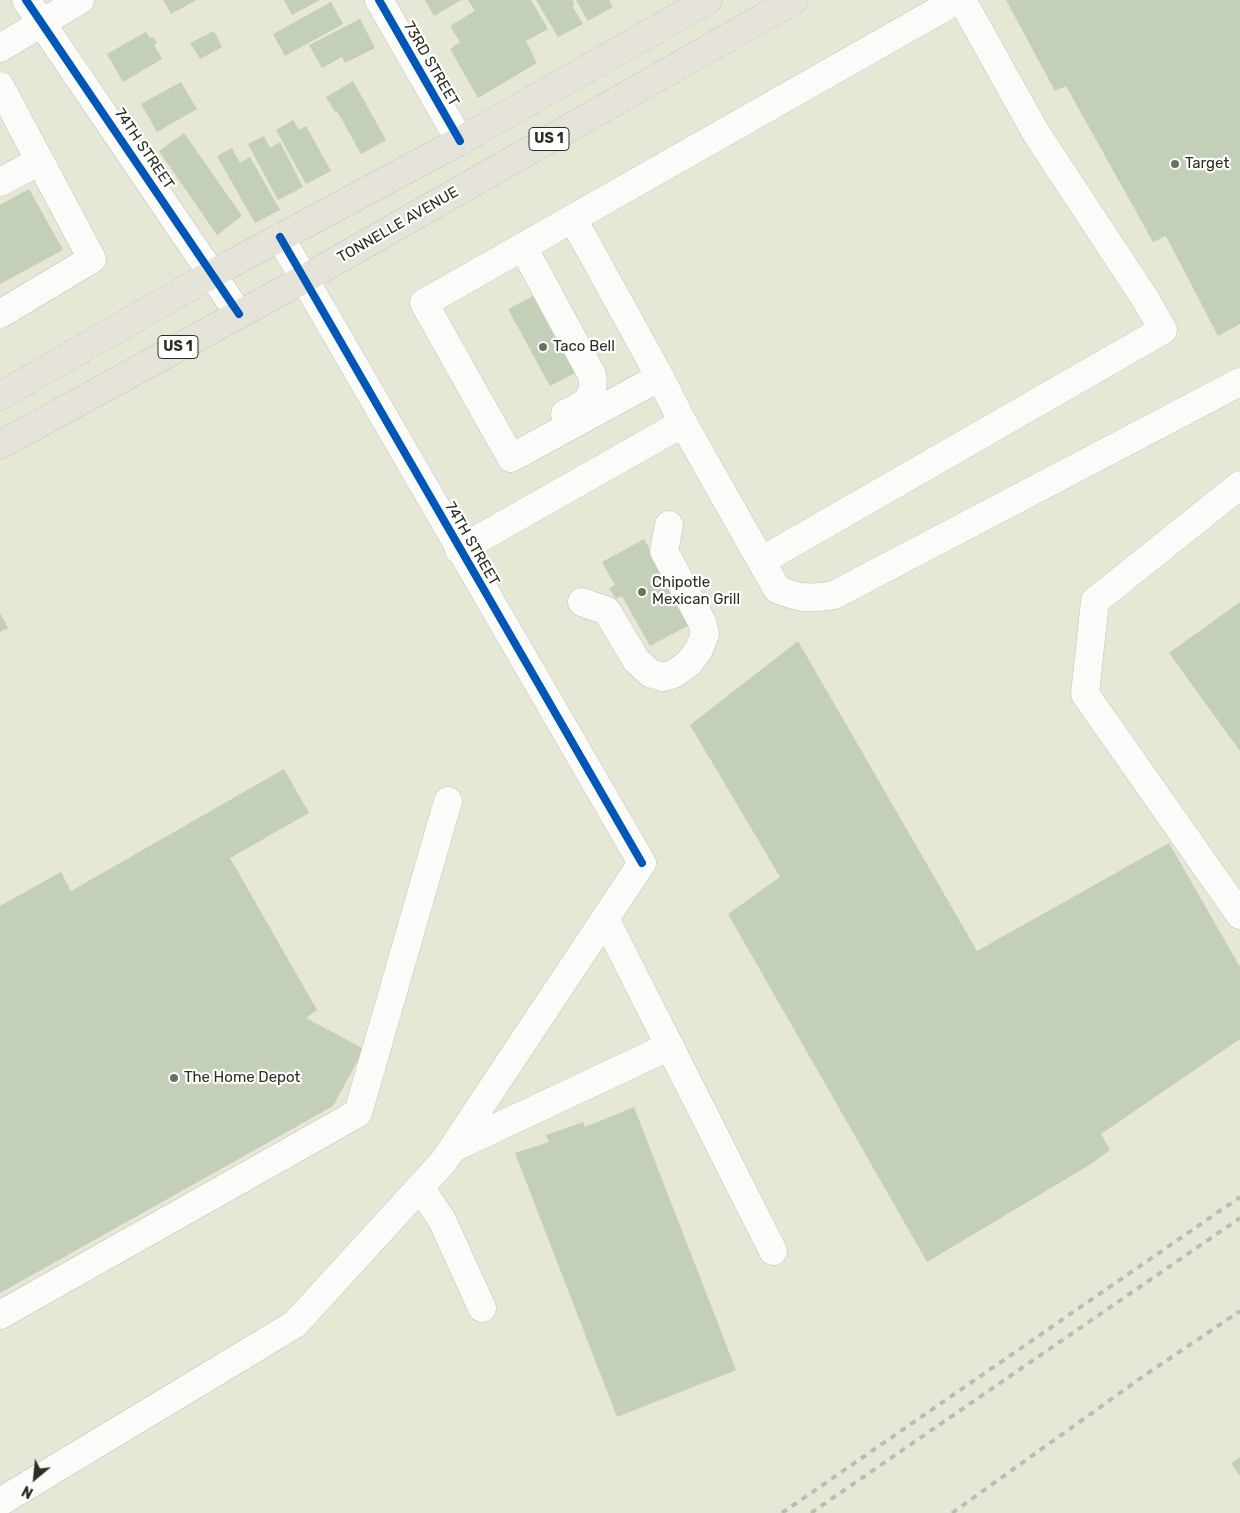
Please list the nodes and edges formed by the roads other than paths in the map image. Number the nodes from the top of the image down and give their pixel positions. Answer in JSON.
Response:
{"nodes":[{"id":1,"x":26,"y":0,"type":"edge"},
{"id":2,"x":80,"y":0,"type":"edge"},
{"id":3,"x":379,"y":0,"type":"edge"},
{"id":4,"x":708,"y":0,"type":"edge"},
{"id":5,"x":794,"y":0,"type":"edge"},
{"id":6,"x":957,"y":0,"type":"edge"},
{"id":7,"x":962,"y":0,"type":"edge"},
{"id":8,"x":41,"y":22,"type":"junction"},
{"id":9,"x":0,"y":48,"type":"edge"},
{"id":10,"x":0,"y":86,"type":"edge"},
{"id":11,"x":460,"y":141,"type":"junction"},
{"id":12,"x":40,"y":161,"type":"junction"},
{"id":13,"x":0,"y":182,"type":"edge"},
{"id":14,"x":573,"y":219,"type":"junction"},
{"id":15,"x":280,"y":237,"type":"junction"},
{"id":16,"x":523,"y":247,"type":"junction"},
{"id":17,"x":212,"y":274,"type":"junction"},
{"id":18,"x":304,"y":279,"type":"junction"},
{"id":19,"x":0,"y":314,"type":"edge"},
{"id":20,"x":239,"y":314,"type":"junction"},
{"id":21,"x":660,"y":378,"type":"junction"},
{"id":22,"x":1240,"y":382,"type":"edge"},
{"id":23,"x":6,"y":388,"type":"edge"},
{"id":24,"x":683,"y":423,"type":"junction"},
{"id":25,"x":0,"y":445,"type":"edge"},
{"id":26,"x":507,"y":451,"type":"junction"},
{"id":27,"x":1240,"y":485,"type":"edge"},
{"id":28,"x":669,"y":526,"type":"dead end"},
{"id":29,"x":460,"y":550,"type":"junction"},
{"id":30,"x":761,"y":561,"type":"junction"},
{"id":31,"x":582,"y":602,"type":"dead end"},
{"id":32,"x":448,"y":801,"type":"dead end"},
{"id":33,"x":1240,"y":916,"type":"edge"},
{"id":34,"x":605,"y":918,"type":"junction"},
{"id":35,"x":670,"y":1046,"type":"junction"},
{"id":36,"x":453,"y":1148,"type":"junction"},
{"id":37,"x":420,"y":1187,"type":"junction"},
{"id":38,"x":773,"y":1251,"type":"dead end"},
{"id":39,"x":482,"y":1308,"type":"dead end"},
{"id":40,"x":0,"y":1315,"type":"edge"},
{"id":41,"x":0,"y":1502,"type":"edge"}],
"edges":[{"from":1,"to":8,"type":"street","name":"74TH STREET"},
{"from":2,"to":8,"type":"street"},
{"from":3,"to":11,"type":"street","name":"73RD STREET"},
{"from":4,"to":11,"type":"main road","number":"US 1"},
{"from":5,"to":18,"type":"main road","name":"TONNELLE AVENUE","number":"US 1"},
{"from":6,"to":14,"type":"street"},
{"from":7,"to":30,"type":"street"},
{"from":8,"to":9,"type":"street"},
{"from":8,"to":17,"type":"street","name":"74TH STREET"},
{"from":10,"to":12,"type":"street"},
{"from":11,"to":15,"type":"main road","number":"US 1"},
{"from":12,"to":13,"type":"street"},
{"from":12,"to":19,"type":"street"},
{"from":14,"to":16,"type":"street"},
{"from":14,"to":21,"type":"street"},
{"from":15,"to":17,"type":"main road","number":"US 1"},
{"from":15,"to":18,"type":"street","name":"74TH STREET"},
{"from":16,"to":26,"type":"street"},
{"from":16,"to":26,"type":"street"},
{"from":17,"to":20,"type":"street","name":"74TH STREET"},
{"from":17,"to":23,"type":"main road","number":"US 1"},
{"from":18,"to":20,"type":"main road","name":"TONNELLE AVENUE","number":"US 1"},
{"from":18,"to":29,"type":"street","name":"74TH STREET"},
{"from":20,"to":25,"type":"main road","name":"TONNELLE AVENUE","number":"US 1"},
{"from":21,"to":24,"type":"street"},
{"from":21,"to":26,"type":"street"},
{"from":22,"to":30,"type":"street"},
{"from":24,"to":29,"type":"street"},
{"from":24,"to":30,"type":"street"},
{"from":27,"to":33,"type":"street"},
{"from":28,"to":31,"type":"street"},
{"from":29,"to":34,"type":"street","name":"74TH STREET"},
{"from":32,"to":40,"type":"street"},
{"from":34,"to":35,"type":"street"},
{"from":34,"to":36,"type":"street"},
{"from":35,"to":36,"type":"street"},
{"from":35,"to":38,"type":"street"},
{"from":36,"to":37,"type":"street"},
{"from":37,"to":39,"type":"street"},
{"from":37,"to":41,"type":"street"}]}
